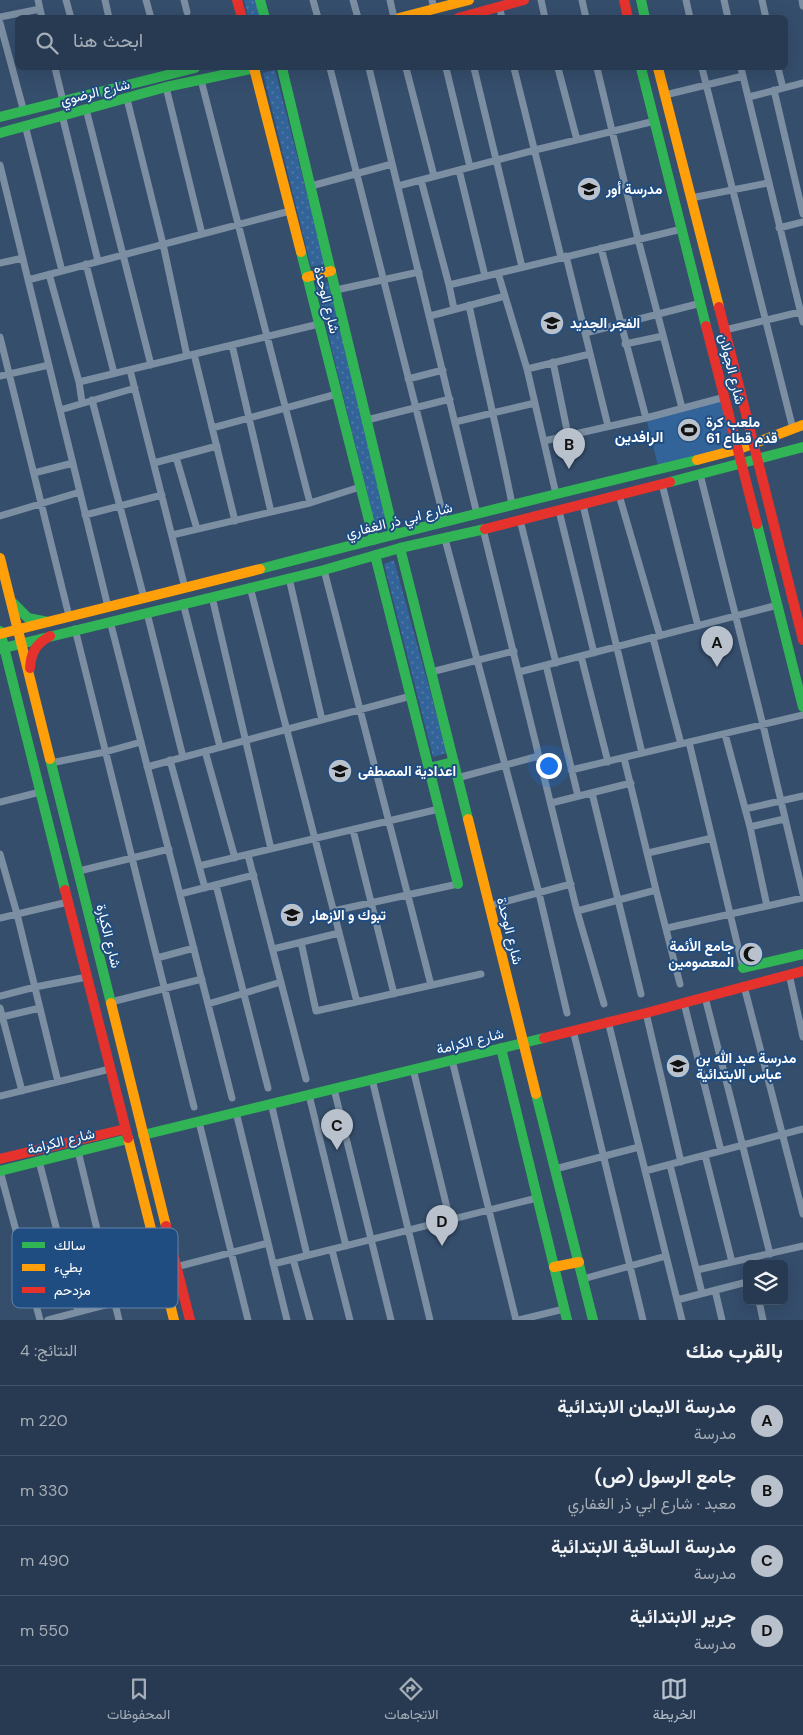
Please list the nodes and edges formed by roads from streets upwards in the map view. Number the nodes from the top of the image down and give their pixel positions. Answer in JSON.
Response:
{"nodes":[{"id":1,"x":38,"y":0,"type":"edge"},
{"id":2,"x":66,"y":0,"type":"edge"},
{"id":3,"x":105,"y":0,"type":"edge"},
{"id":4,"x":146,"y":0,"type":"edge"},
{"id":5,"x":184,"y":0,"type":"edge"},
{"id":6,"x":237,"y":0,"type":"edge"},
{"id":7,"x":260,"y":0,"type":"edge"},
{"id":8,"x":314,"y":0,"type":"edge"},
{"id":9,"x":353,"y":0,"type":"edge"},
{"id":10,"x":390,"y":0,"type":"edge"},
{"id":11,"x":524,"y":0,"type":"edge"},
{"id":12,"x":541,"y":0,"type":"edge"},
{"id":13,"x":582,"y":0,"type":"edge"},
{"id":14,"x":624,"y":0,"type":"edge"},
{"id":15,"x":641,"y":0,"type":"edge"},
{"id":16,"x":686,"y":0,"type":"edge"},
{"id":17,"x":724,"y":0,"type":"edge"},
{"id":18,"x":762,"y":0,"type":"edge"},
{"id":19,"x":802,"y":0,"type":"edge"},
{"id":20,"x":464,"y":1,"type":"edge"},
{"id":21,"x":433,"y":4,"type":"edge"},
{"id":22,"x":499,"y":6,"type":"junction"},
{"id":23,"x":803,"y":6,"type":"edge"},
{"id":24,"x":40,"y":9,"type":"junction"},
{"id":25,"x":187,"y":12,"type":"dead end"},
{"id":26,"x":41,"y":15,"type":"edge"},
{"id":27,"x":70,"y":15,"type":"edge"},
{"id":28,"x":108,"y":15,"type":"edge"},
{"id":29,"x":150,"y":15,"type":"edge"},
{"id":30,"x":241,"y":15,"type":"edge"},
{"id":31,"x":264,"y":15,"type":"edge"},
{"id":32,"x":317,"y":15,"type":"edge"},
{"id":33,"x":357,"y":15,"type":"edge"},
{"id":34,"x":393,"y":15,"type":"edge"},
{"id":35,"x":406,"y":15,"type":"edge"},
{"id":36,"x":461,"y":15,"type":"edge"},
{"id":37,"x":468,"y":15,"type":"edge"},
{"id":38,"x":501,"y":15,"type":"edge"},
{"id":39,"x":544,"y":15,"type":"edge"},
{"id":40,"x":585,"y":15,"type":"edge"},
{"id":41,"x":627,"y":15,"type":"edge"},
{"id":42,"x":644,"y":15,"type":"edge"},
{"id":43,"x":689,"y":15,"type":"edge"},
{"id":44,"x":727,"y":15,"type":"edge"},
{"id":45,"x":765,"y":15,"type":"edge"},
{"id":46,"x":0,"y":17,"type":"edge"},
{"id":47,"x":0,"y":23,"type":"edge"},
{"id":48,"x":55,"y":70,"type":"edge"},
{"id":49,"x":187,"y":70,"type":"edge"},
{"id":50,"x":246,"y":70,"type":"edge"},
{"id":51,"x":255,"y":70,"type":"edge"},
{"id":52,"x":282,"y":70,"type":"edge"},
{"id":53,"x":330,"y":70,"type":"edge"},
{"id":54,"x":369,"y":70,"type":"edge"},
{"id":55,"x":407,"y":70,"type":"edge"},
{"id":56,"x":446,"y":70,"type":"edge"},
{"id":57,"x":474,"y":70,"type":"edge"},
{"id":58,"x":515,"y":70,"type":"edge"},
{"id":59,"x":559,"y":70,"type":"edge"},
{"id":60,"x":597,"y":70,"type":"edge"},
{"id":61,"x":642,"y":70,"type":"edge"},
{"id":62,"x":659,"y":70,"type":"edge"},
{"id":63,"x":702,"y":70,"type":"edge"},
{"id":64,"x":742,"y":70,"type":"edge"},
{"id":65,"x":778,"y":70,"type":"edge"},
{"id":66,"x":743,"y":76,"type":"junction"},
{"id":67,"x":201,"y":80,"type":"junction"},
{"id":68,"x":803,"y":83,"type":"edge"},
{"id":69,"x":706,"y":85,"type":"junction"},
{"id":70,"x":166,"y":87,"type":"junction"},
{"id":71,"x":783,"y":88,"type":"junction"},
{"id":72,"x":774,"y":90,"type":"junction"},
{"id":73,"x":96,"y":92,"type":"junction"},
{"id":74,"x":665,"y":95,"type":"junction"},
{"id":75,"x":748,"y":96,"type":"junction"},
{"id":76,"x":127,"y":99,"type":"junction"},
{"id":77,"x":63,"y":101,"type":"junction"},
{"id":78,"x":100,"y":106,"type":"junction"},
{"id":79,"x":86,"y":109,"type":"junction"},
{"id":80,"x":24,"y":112,"type":"junction"},
{"id":81,"x":62,"y":115,"type":"junction"},
{"id":82,"x":0,"y":118,"type":"edge"},
{"id":83,"x":655,"y":121,"type":"junction"},
{"id":84,"x":26,"y":125,"type":"junction"},
{"id":85,"x":612,"y":131,"type":"junction"},
{"id":86,"x":0,"y":133,"type":"edge"},
{"id":87,"x":577,"y":140,"type":"junction"},
{"id":88,"x":535,"y":150,"type":"junction"},
{"id":89,"x":496,"y":161,"type":"junction"},
{"id":90,"x":392,"y":164,"type":"junction"},
{"id":91,"x":0,"y":165,"type":"edge"},
{"id":92,"x":470,"y":167,"type":"junction"},
{"id":93,"x":459,"y":170,"type":"junction"},
{"id":94,"x":356,"y":174,"type":"junction"},
{"id":95,"x":434,"y":176,"type":"junction"},
{"id":96,"x":421,"y":180,"type":"junction"},
{"id":97,"x":768,"y":183,"type":"junction"},
{"id":98,"x":311,"y":186,"type":"junction"},
{"id":99,"x":398,"y":186,"type":"junction"},
{"id":100,"x":731,"y":190,"type":"junction"},
{"id":101,"x":802,"y":197,"type":"edge"},
{"id":102,"x":691,"y":198,"type":"junction"},
{"id":103,"x":290,"y":211,"type":"junction"},
{"id":104,"x":803,"y":214,"type":"edge"},
{"id":105,"x":803,"y":222,"type":"edge"},
{"id":106,"x":238,"y":224,"type":"junction"},
{"id":107,"x":779,"y":228,"type":"junction"},
{"id":108,"x":682,"y":229,"type":"junction"},
{"id":109,"x":202,"y":234,"type":"junction"},
{"id":110,"x":638,"y":239,"type":"junction"},
{"id":111,"x":163,"y":244,"type":"junction"},
{"id":112,"x":601,"y":248,"type":"junction"},
{"id":113,"x":123,"y":255,"type":"junction"},
{"id":114,"x":564,"y":256,"type":"junction"},
{"id":115,"x":23,"y":258,"type":"junction"},
{"id":116,"x":98,"y":261,"type":"junction"},
{"id":117,"x":0,"y":263,"type":"edge"},
{"id":118,"x":86,"y":264,"type":"junction"},
{"id":119,"x":522,"y":267,"type":"junction"},
{"id":120,"x":62,"y":271,"type":"junction"},
{"id":121,"x":331,"y":271,"type":"junction"},
{"id":122,"x":419,"y":272,"type":"junction"},
{"id":123,"x":498,"y":273,"type":"junction"},
{"id":124,"x":49,"y":274,"type":"junction"},
{"id":125,"x":307,"y":276,"type":"junction"},
{"id":126,"x":485,"y":276,"type":"junction"},
{"id":127,"x":28,"y":280,"type":"junction"},
{"id":128,"x":384,"y":280,"type":"junction"},
{"id":129,"x":449,"y":285,"type":"junction"},
{"id":130,"x":336,"y":290,"type":"junction"},
{"id":131,"x":505,"y":296,"type":"junction"},
{"id":132,"x":701,"y":303,"type":"junction"},
{"id":133,"x":469,"y":305,"type":"junction"},
{"id":134,"x":454,"y":309,"type":"junction"},
{"id":135,"x":800,"y":312,"type":"junction"},
{"id":136,"x":658,"y":314,"type":"junction"},
{"id":137,"x":430,"y":316,"type":"junction"},
{"id":138,"x":764,"y":320,"type":"junction"},
{"id":139,"x":803,"y":322,"type":"edge"},
{"id":140,"x":620,"y":323,"type":"junction"},
{"id":141,"x":319,"y":324,"type":"junction"},
{"id":142,"x":725,"y":330,"type":"junction"},
{"id":143,"x":586,"y":333,"type":"junction"},
{"id":144,"x":267,"y":336,"type":"junction"},
{"id":145,"x":663,"y":336,"type":"junction"},
{"id":146,"x":0,"y":337,"type":"edge"},
{"id":147,"x":625,"y":344,"type":"junction"},
{"id":148,"x":232,"y":345,"type":"junction"},
{"id":149,"x":590,"y":354,"type":"junction"},
{"id":150,"x":191,"y":355,"type":"junction"},
{"id":151,"x":553,"y":362,"type":"junction"},
{"id":152,"x":49,"y":364,"type":"junction"},
{"id":153,"x":151,"y":365,"type":"junction"},
{"id":154,"x":527,"y":369,"type":"junction"},
{"id":155,"x":130,"y":370,"type":"junction"},
{"id":156,"x":443,"y":370,"type":"junction"},
{"id":157,"x":114,"y":373,"type":"junction"},
{"id":158,"x":9,"y":374,"type":"junction"},
{"id":159,"x":0,"y":376,"type":"edge"},
{"id":160,"x":408,"y":379,"type":"junction"},
{"id":161,"x":79,"y":382,"type":"junction"},
{"id":162,"x":135,"y":388,"type":"junction"},
{"id":163,"x":337,"y":394,"type":"junction"},
{"id":164,"x":725,"y":397,"type":"junction"},
{"id":165,"x":450,"y":399,"type":"junction"},
{"id":166,"x":92,"y":400,"type":"junction"},
{"id":167,"x":82,"y":402,"type":"junction"},
{"id":168,"x":535,"y":403,"type":"junction"},
{"id":169,"x":415,"y":408,"type":"junction"},
{"id":170,"x":682,"y":408,"type":"junction"},
{"id":171,"x":285,"y":409,"type":"junction"},
{"id":172,"x":60,"y":410,"type":"junction"},
{"id":173,"x":494,"y":413,"type":"junction"},
{"id":174,"x":249,"y":418,"type":"junction"},
{"id":175,"x":646,"y":418,"type":"junction"},
{"id":176,"x":367,"y":420,"type":"junction"},
{"id":177,"x":455,"y":422,"type":"junction"},
{"id":178,"x":803,"y":425,"type":"edge"},
{"id":179,"x":608,"y":426,"type":"junction"},
{"id":180,"x":212,"y":428,"type":"junction"},
{"id":181,"x":793,"y":429,"type":"junction"},
{"id":182,"x":568,"y":436,"type":"junction"},
{"id":183,"x":544,"y":441,"type":"junction"},
{"id":184,"x":754,"y":444,"type":"junction"},
{"id":185,"x":217,"y":446,"type":"junction"},
{"id":186,"x":803,"y":447,"type":"edge"},
{"id":187,"x":738,"y":449,"type":"junction"},
{"id":188,"x":176,"y":457,"type":"junction"},
{"id":189,"x":758,"y":460,"type":"junction"},
{"id":190,"x":73,"y":463,"type":"junction"},
{"id":191,"x":154,"y":463,"type":"junction"},
{"id":192,"x":742,"y":464,"type":"junction"},
{"id":193,"x":34,"y":473,"type":"junction"},
{"id":194,"x":700,"y":474,"type":"junction"},
{"id":195,"x":662,"y":484,"type":"junction"},
{"id":196,"x":360,"y":487,"type":"junction"},
{"id":197,"x":80,"y":492,"type":"junction"},
{"id":198,"x":162,"y":494,"type":"junction"},
{"id":199,"x":556,"y":494,"type":"junction"},
{"id":200,"x":619,"y":495,"type":"junction"},
{"id":201,"x":530,"y":500,"type":"junction"},
{"id":202,"x":42,"y":503,"type":"junction"},
{"id":203,"x":310,"y":503,"type":"junction"},
{"id":204,"x":512,"y":504,"type":"junction"},
{"id":205,"x":583,"y":505,"type":"junction"},
{"id":206,"x":120,"y":506,"type":"junction"},
{"id":207,"x":559,"y":511,"type":"junction"},
{"id":208,"x":271,"y":512,"type":"junction"},
{"id":209,"x":478,"y":514,"type":"junction"},
{"id":210,"x":0,"y":516,"type":"edge"},
{"id":211,"x":86,"y":516,"type":"junction"},
{"id":212,"x":534,"y":517,"type":"junction"},
{"id":213,"x":520,"y":520,"type":"junction"},
{"id":214,"x":235,"y":521,"type":"junction"},
{"id":215,"x":445,"y":523,"type":"junction"},
{"id":216,"x":197,"y":529,"type":"junction"},
{"id":217,"x":483,"y":529,"type":"junction"},
{"id":218,"x":394,"y":534,"type":"junction"},
{"id":219,"x":172,"y":535,"type":"junction"},
{"id":220,"x":445,"y":539,"type":"junction"},
{"id":221,"x":374,"y":540,"type":"junction"},
{"id":222,"x":400,"y":548,"type":"junction"},
{"id":223,"x":375,"y":555,"type":"junction"},
{"id":224,"x":0,"y":558,"type":"edge"},
{"id":225,"x":324,"y":570,"type":"junction"},
{"id":226,"x":289,"y":578,"type":"junction"},
{"id":227,"x":250,"y":587,"type":"junction"},
{"id":228,"x":185,"y":588,"type":"junction"},
{"id":229,"x":161,"y":594,"type":"junction"},
{"id":230,"x":212,"y":596,"type":"junction"},
{"id":231,"x":10,"y":598,"type":"junction"},
{"id":232,"x":144,"y":598,"type":"junction"},
{"id":233,"x":183,"y":603,"type":"junction"},
{"id":234,"x":778,"y":605,"type":"junction"},
{"id":235,"x":108,"y":607,"type":"junction"},
{"id":236,"x":165,"y":608,"type":"junction"},
{"id":237,"x":147,"y":613,"type":"junction"},
{"id":238,"x":800,"y":615,"type":"edge"},
{"id":239,"x":69,"y":616,"type":"junction"},
{"id":240,"x":735,"y":616,"type":"junction"},
{"id":241,"x":110,"y":621,"type":"junction"},
{"id":242,"x":48,"y":622,"type":"junction"},
{"id":243,"x":698,"y":626,"type":"junction"},
{"id":244,"x":75,"y":629,"type":"junction"},
{"id":245,"x":18,"y":630,"type":"junction"},
{"id":246,"x":0,"y":633,"type":"edge"},
{"id":247,"x":50,"y":636,"type":"junction"},
{"id":248,"x":656,"y":637,"type":"junction"},
{"id":249,"x":803,"y":640,"type":"edge"},
{"id":250,"x":21,"y":643,"type":"junction"},
{"id":251,"x":618,"y":647,"type":"junction"},
{"id":252,"x":2,"y":648,"type":"edge"},
{"id":253,"x":514,"y":651,"type":"junction"},
{"id":254,"x":594,"y":653,"type":"junction"},
{"id":255,"x":581,"y":656,"type":"junction"},
{"id":256,"x":477,"y":660,"type":"junction"},
{"id":257,"x":556,"y":663,"type":"junction"},
{"id":258,"x":0,"y":664,"type":"edge"},
{"id":259,"x":546,"y":665,"type":"junction"},
{"id":260,"x":430,"y":672,"type":"junction"},
{"id":261,"x":519,"y":672,"type":"junction"},
{"id":262,"x":29,"y":675,"type":"junction"},
{"id":263,"x":13,"y":684,"type":"junction"},
{"id":264,"x":411,"y":696,"type":"junction"},
{"id":265,"x":803,"y":707,"type":"edge"},
{"id":266,"x":360,"y":710,"type":"junction"},
{"id":267,"x":803,"y":715,"type":"edge"},
{"id":268,"x":322,"y":720,"type":"junction"},
{"id":269,"x":763,"y":725,"type":"junction"},
{"id":270,"x":287,"y":730,"type":"junction"},
{"id":271,"x":725,"y":734,"type":"junction"},
{"id":272,"x":246,"y":740,"type":"junction"},
{"id":273,"x":141,"y":742,"type":"junction"},
{"id":274,"x":690,"y":742,"type":"junction"},
{"id":275,"x":681,"y":744,"type":"junction"},
{"id":276,"x":220,"y":747,"type":"junction"},
{"id":277,"x":205,"y":751,"type":"junction"},
{"id":278,"x":106,"y":752,"type":"junction"},
{"id":279,"x":642,"y":754,"type":"junction"},
{"id":280,"x":539,"y":756,"type":"junction"},
{"id":281,"x":183,"y":757,"type":"junction"},
{"id":282,"x":624,"y":758,"type":"junction"},
{"id":283,"x":170,"y":760,"type":"junction"},
{"id":284,"x":453,"y":762,"type":"junction"},
{"id":285,"x":608,"y":762,"type":"junction"},
{"id":286,"x":52,"y":763,"type":"junction"},
{"id":287,"x":505,"y":765,"type":"junction"},
{"id":288,"x":147,"y":767,"type":"junction"},
{"id":289,"x":429,"y":768,"type":"junction"},
{"id":290,"x":571,"y":770,"type":"junction"},
{"id":291,"x":457,"y":778,"type":"junction"},
{"id":292,"x":631,"y":783,"type":"junction"},
{"id":293,"x":40,"y":792,"type":"junction"},
{"id":294,"x":592,"y":793,"type":"junction"},
{"id":295,"x":578,"y":796,"type":"junction"},
{"id":296,"x":803,"y":796,"type":"edge"},
{"id":297,"x":781,"y":801,"type":"junction"},
{"id":298,"x":0,"y":802,"type":"edge"},
{"id":299,"x":551,"y":803,"type":"junction"},
{"id":300,"x":439,"y":809,"type":"junction"},
{"id":301,"x":745,"y":810,"type":"junction"},
{"id":302,"x":784,"y":819,"type":"junction"},
{"id":303,"x":389,"y":821,"type":"junction"},
{"id":304,"x":750,"y":827,"type":"junction"},
{"id":305,"x":353,"y":830,"type":"junction"},
{"id":306,"x":712,"y":838,"type":"junction"},
{"id":307,"x":315,"y":839,"type":"junction"},
{"id":308,"x":271,"y":849,"type":"junction"},
{"id":309,"x":168,"y":850,"type":"junction"},
{"id":310,"x":648,"y":853,"type":"junction"},
{"id":311,"x":0,"y":854,"type":"edge"},
{"id":312,"x":248,"y":854,"type":"junction"},
{"id":313,"x":235,"y":858,"type":"junction"},
{"id":314,"x":132,"y":859,"type":"junction"},
{"id":315,"x":76,"y":860,"type":"junction"},
{"id":316,"x":59,"y":865,"type":"junction"},
{"id":317,"x":199,"y":866,"type":"junction"},
{"id":318,"x":79,"y":872,"type":"junction"},
{"id":319,"x":254,"y":875,"type":"junction"},
{"id":320,"x":458,"y":884,"type":"joint"},
{"id":321,"x":571,"y":884,"type":"junction"},
{"id":322,"x":216,"y":885,"type":"junction"},
{"id":323,"x":205,"y":888,"type":"junction"},
{"id":324,"x":656,"y":890,"type":"junction"},
{"id":325,"x":539,"y":893,"type":"junction"},
{"id":326,"x":180,"y":894,"type":"junction"},
{"id":327,"x":408,"y":895,"type":"junction"},
{"id":328,"x":803,"y":896,"type":"edge"},
{"id":329,"x":617,"y":899,"type":"junction"},
{"id":330,"x":68,"y":902,"type":"junction"},
{"id":331,"x":371,"y":903,"type":"junction"},
{"id":332,"x":489,"y":906,"type":"junction"},
{"id":333,"x":767,"y":906,"type":"junction"},
{"id":334,"x":334,"y":911,"type":"junction"},
{"id":335,"x":578,"y":911,"type":"junction"},
{"id":336,"x":17,"y":914,"type":"junction"},
{"id":337,"x":730,"y":914,"type":"junction"},
{"id":338,"x":0,"y":918,"type":"edge"},
{"id":339,"x":667,"y":928,"type":"junction"},
{"id":340,"x":339,"y":933,"type":"junction"},
{"id":341,"x":300,"y":942,"type":"junction"},
{"id":342,"x":194,"y":948,"type":"junction"},
{"id":343,"x":273,"y":949,"type":"junction"},
{"id":344,"x":803,"y":954,"type":"edge"},
{"id":345,"x":156,"y":958,"type":"junction"},
{"id":346,"x":743,"y":968,"type":"joint"},
{"id":347,"x":803,"y":971,"type":"edge"},
{"id":348,"x":480,"y":974,"type":"dead end"},
{"id":349,"x":789,"y":974,"type":"junction"},
{"id":350,"x":87,"y":977,"type":"junction"},
{"id":351,"x":202,"y":979,"type":"junction"},
{"id":352,"x":281,"y":982,"type":"junction"},
{"id":353,"x":680,"y":984,"type":"dead end"},
{"id":354,"x":431,"y":985,"type":"junction"},
{"id":355,"x":744,"y":986,"type":"junction"},
{"id":356,"x":35,"y":987,"type":"junction"},
{"id":357,"x":164,"y":989,"type":"junction"},
{"id":358,"x":245,"y":993,"type":"junction"},
{"id":359,"x":394,"y":994,"type":"junction"},
{"id":360,"x":641,"y":994,"type":"dead end"},
{"id":361,"x":0,"y":996,"type":"edge"},
{"id":362,"x":704,"y":996,"type":"junction"},
{"id":363,"x":111,"y":1002,"type":"junction"},
{"id":364,"x":357,"y":1002,"type":"junction"},
{"id":365,"x":684,"y":1003,"type":"junction"},
{"id":366,"x":208,"y":1004,"type":"junction"},
{"id":367,"x":604,"y":1004,"type":"dead end"},
{"id":368,"x":0,"y":1008,"type":"edge"},
{"id":369,"x":40,"y":1008,"type":"junction"},
{"id":370,"x":567,"y":1013,"type":"dead end"},
{"id":371,"x":646,"y":1013,"type":"junction"},
{"id":372,"x":2,"y":1017,"type":"junction"},
{"id":373,"x":608,"y":1021,"type":"junction"},
{"id":374,"x":573,"y":1030,"type":"junction"},
{"id":375,"x":803,"y":1037,"type":"edge"},
{"id":376,"x":524,"y":1043,"type":"junction"},
{"id":377,"x":500,"y":1048,"type":"junction"},
{"id":378,"x":452,"y":1060,"type":"junction"},
{"id":379,"x":110,"y":1069,"type":"junction"},
{"id":380,"x":413,"y":1069,"type":"junction"},
{"id":381,"x":306,"y":1079,"type":"dead end"},
{"id":382,"x":372,"y":1079,"type":"junction"},
{"id":383,"x":58,"y":1082,"type":"junction"},
{"id":384,"x":268,"y":1088,"type":"dead end"},
{"id":385,"x":334,"y":1089,"type":"junction"},
{"id":386,"x":22,"y":1091,"type":"junction"},
{"id":387,"x":309,"y":1095,"type":"junction"},
{"id":388,"x":0,"y":1096,"type":"edge"},
{"id":389,"x":232,"y":1098,"type":"dead end"},
{"id":390,"x":271,"y":1104,"type":"junction"},
{"id":391,"x":194,"y":1107,"type":"dead end"},
{"id":392,"x":236,"y":1112,"type":"junction"},
{"id":393,"x":199,"y":1122,"type":"junction"},
{"id":394,"x":803,"y":1129,"type":"edge"},
{"id":395,"x":126,"y":1134,"type":"junction"},
{"id":396,"x":143,"y":1135,"type":"junction"},
{"id":397,"x":782,"y":1135,"type":"junction"},
{"id":398,"x":742,"y":1146,"type":"junction"},
{"id":399,"x":639,"y":1147,"type":"junction"},
{"id":400,"x":78,"y":1151,"type":"junction"},
{"id":401,"x":721,"y":1151,"type":"junction"},
{"id":402,"x":604,"y":1156,"type":"junction"},
{"id":403,"x":705,"y":1156,"type":"junction"},
{"id":404,"x":0,"y":1159,"type":"edge"},
{"id":405,"x":40,"y":1161,"type":"junction"},
{"id":406,"x":681,"y":1162,"type":"junction"},
{"id":407,"x":670,"y":1165,"type":"junction"},
{"id":408,"x":555,"y":1169,"type":"junction"},
{"id":409,"x":0,"y":1170,"type":"edge"},
{"id":410,"x":645,"y":1171,"type":"junction"},
{"id":411,"x":537,"y":1198,"type":"junction"},
{"id":412,"x":489,"y":1210,"type":"junction"},
{"id":413,"x":803,"y":1214,"type":"edge"},
{"id":414,"x":450,"y":1220,"type":"junction"},
{"id":415,"x":15,"y":1228,"type":"edge"},
{"id":416,"x":57,"y":1228,"type":"edge"},
{"id":417,"x":97,"y":1228,"type":"edge"},
{"id":418,"x":150,"y":1228,"type":"edge"},
{"id":419,"x":166,"y":1228,"type":"edge"},
{"id":420,"x":408,"y":1230,"type":"junction"},
{"id":421,"x":371,"y":1240,"type":"junction"},
{"id":422,"x":268,"y":1243,"type":"junction"},
{"id":423,"x":346,"y":1246,"type":"junction"},
{"id":424,"x":803,"y":1246,"type":"edge"},
{"id":425,"x":332,"y":1250,"type":"junction"},
{"id":426,"x":231,"y":1253,"type":"junction"},
{"id":427,"x":770,"y":1254,"type":"junction"},
{"id":428,"x":307,"y":1255,"type":"junction"},
{"id":429,"x":666,"y":1256,"type":"junction"},
{"id":430,"x":293,"y":1259,"type":"junction"},
{"id":431,"x":752,"y":1260,"type":"edge"},
{"id":432,"x":743,"y":1261,"type":"edge"},
{"id":433,"x":578,"y":1262,"type":"junction"},
{"id":434,"x":732,"y":1262,"type":"junction"},
{"id":435,"x":273,"y":1264,"type":"junction"},
{"id":436,"x":178,"y":1266,"type":"edge"},
{"id":437,"x":630,"y":1266,"type":"junction"},
{"id":438,"x":554,"y":1267,"type":"junction"},
{"id":439,"x":697,"y":1270,"type":"junction"},
{"id":440,"x":178,"y":1275,"type":"edge"},
{"id":441,"x":583,"y":1279,"type":"junction"},
{"id":442,"x":743,"y":1283,"type":"edge"},
{"id":443,"x":715,"y":1290,"type":"junction"},
{"id":444,"x":702,"y":1293,"type":"junction"},
{"id":445,"x":677,"y":1300,"type":"junction"},
{"id":446,"x":760,"y":1305,"type":"edge"},
{"id":447,"x":77,"y":1308,"type":"edge"},
{"id":448,"x":93,"y":1308,"type":"edge"},
{"id":449,"x":564,"y":1309,"type":"junction"},
{"id":450,"x":78,"y":1312,"type":"junction"},
{"id":451,"x":48,"y":1320,"type":"edge"},
{"id":452,"x":190,"y":1320,"type":"edge"},
{"id":453,"x":248,"y":1320,"type":"edge"},
{"id":454,"x":287,"y":1320,"type":"edge"},
{"id":455,"x":310,"y":1320,"type":"edge"},
{"id":456,"x":350,"y":1320,"type":"edge"},
{"id":457,"x":391,"y":1320,"type":"edge"},
{"id":458,"x":430,"y":1320,"type":"edge"},
{"id":459,"x":517,"y":1320,"type":"edge"},
{"id":460,"x":567,"y":1320,"type":"edge"},
{"id":461,"x":593,"y":1320,"type":"edge"},
{"id":462,"x":643,"y":1320,"type":"edge"},
{"id":463,"x":682,"y":1320,"type":"edge"},
{"id":464,"x":722,"y":1320,"type":"edge"},
{"id":465,"x":763,"y":1320,"type":"edge"}],
"edges":[{"from":1,"to":24,"type":"street"},
{"from":2,"to":27,"type":"street"},
{"from":3,"to":28,"type":"street"},
{"from":4,"to":29,"type":"street"},
{"from":5,"to":25,"type":"street"},
{"from":6,"to":30,"type":"street"},
{"from":7,"to":31,"type":"street"},
{"from":8,"to":32,"type":"street"},
{"from":9,"to":33,"type":"street"},
{"from":10,"to":34,"type":"street"},
{"from":11,"to":22,"type":"street"},
{"from":12,"to":39,"type":"street"},
{"from":13,"to":40,"type":"street"},
{"from":14,"to":41,"type":"street"},
{"from":15,"to":42,"type":"street"},
{"from":16,"to":43,"type":"street"},
{"from":17,"to":44,"type":"street"},
{"from":18,"to":45,"type":"street"},
{"from":19,"to":23,"type":"street"},
{"from":20,"to":21,"type":"street"},
{"from":20,"to":36,"type":"street"},
{"from":21,"to":35,"type":"street"},
{"from":22,"to":37,"type":"street"},
{"from":22,"to":38,"type":"street"},
{"from":24,"to":26,"type":"street"},
{"from":24,"to":46,"type":"street"},
{"from":47,"to":80,"type":"street"},
{"from":48,"to":77,"type":"street"},
{"from":49,"to":73,"type":"street","name":"شارع الرضوي"},
{"from":50,"to":67,"type":"street","name":"شارع الرضوي"},
{"from":51,"to":103,"type":"street","name":"شارع الوحدة"},
{"from":52,"to":98,"type":"street","name":"شارع الوحدة"},
{"from":53,"to":94,"type":"street"},
{"from":54,"to":90,"type":"street"},
{"from":55,"to":95,"type":"street"},
{"from":56,"to":92,"type":"street"},
{"from":57,"to":89,"type":"street"},
{"from":58,"to":88,"type":"street"},
{"from":59,"to":87,"type":"street"},
{"from":60,"to":85,"type":"street"},
{"from":61,"to":83,"type":"street","name":"شارع الجولان"},
{"from":62,"to":74,"type":"street","name":"شارع الجولان"},
{"from":63,"to":69,"type":"street"},
{"from":64,"to":66,"type":"street"},
{"from":65,"to":71,"type":"street"},
{"from":66,"to":69,"type":"street"},
{"from":66,"to":75,"type":"street"},
{"from":67,"to":70,"type":"street","name":"شارع الرضوي"},
{"from":67,"to":106,"type":"street"},
{"from":68,"to":71,"type":"street"},
{"from":69,"to":74,"type":"street"},
{"from":69,"to":100,"type":"street"},
{"from":70,"to":76,"type":"street","name":"شارع الرضوي"},
{"from":70,"to":109,"type":"street"},
{"from":71,"to":72,"type":"street"},
{"from":72,"to":75,"type":"street"},
{"from":72,"to":101,"type":"street"},
{"from":73,"to":77,"type":"street","name":"شارع الرضوي"},
{"from":73,"to":78,"type":"street"},
{"from":74,"to":102,"type":"street","name":"شارع الجولان"},
{"from":75,"to":97,"type":"street"},
{"from":76,"to":78,"type":"street","name":"شارع الرضوي"},
{"from":76,"to":111,"type":"street"},
{"from":77,"to":80,"type":"street","name":"شارع الرضوي"},
{"from":78,"to":79,"type":"street","name":"شارع الرضوي"},
{"from":79,"to":81,"type":"street","name":"شارع الرضوي"},
{"from":79,"to":113,"type":"street"},
{"from":80,"to":82,"type":"street","name":"شارع الرضوي"},
{"from":81,"to":84,"type":"street","name":"شارع الرضوي"},
{"from":81,"to":116,"type":"street"},
{"from":83,"to":85,"type":"street"},
{"from":83,"to":108,"type":"street","name":"شارع الجولان"},
{"from":84,"to":86,"type":"street","name":"شارع الرضوي"},
{"from":84,"to":120,"type":"street"},
{"from":85,"to":87,"type":"street"},
{"from":85,"to":110,"type":"street"},
{"from":87,"to":88,"type":"street"},
{"from":88,"to":89,"type":"street"},
{"from":88,"to":114,"type":"street"},
{"from":89,"to":92,"type":"street"},
{"from":89,"to":119,"type":"street"},
{"from":90,"to":94,"type":"street"},
{"from":90,"to":99,"type":"street"},
{"from":91,"to":115,"type":"street"},
{"from":92,"to":93,"type":"street"},
{"from":93,"to":95,"type":"street"},
{"from":93,"to":126,"type":"street"},
{"from":94,"to":98,"type":"street"},
{"from":94,"to":128,"type":"street"},
{"from":95,"to":96,"type":"street"},
{"from":96,"to":99,"type":"street"},
{"from":96,"to":129,"type":"street"},
{"from":97,"to":100,"type":"street"},
{"from":97,"to":107,"type":"street"},
{"from":98,"to":121,"type":"street","name":"شارع الوحدة"},
{"from":99,"to":122,"type":"street"},
{"from":100,"to":102,"type":"street"},
{"from":100,"to":138,"type":"street"},
{"from":101,"to":104,"type":"street"},
{"from":102,"to":142,"type":"street","name":"شارع الجولان"},
{"from":103,"to":106,"type":"street"},
{"from":103,"to":125,"type":"street","name":"شارع الوحدة"},
{"from":105,"to":107,"type":"street"},
{"from":106,"to":109,"type":"street"},
{"from":106,"to":144,"type":"street"},
{"from":107,"to":135,"type":"street"},
{"from":108,"to":110,"type":"street"},
{"from":108,"to":132,"type":"street","name":"شارع الجولان"},
{"from":109,"to":111,"type":"street"},
{"from":110,"to":112,"type":"street"},
{"from":110,"to":136,"type":"street"},
{"from":111,"to":113,"type":"street"},
{"from":111,"to":150,"type":"street"},
{"from":112,"to":114,"type":"street"},
{"from":112,"to":140,"type":"street"},
{"from":113,"to":116,"type":"street"},
{"from":113,"to":153,"type":"street"},
{"from":114,"to":119,"type":"street"},
{"from":114,"to":143,"type":"street"},
{"from":115,"to":117,"type":"street"},
{"from":115,"to":127,"type":"street"},
{"from":116,"to":118,"type":"street"},
{"from":118,"to":120,"type":"street"},
{"from":118,"to":157,"type":"street"},
{"from":119,"to":123,"type":"street"},
{"from":120,"to":124,"type":"street"},
{"from":121,"to":125,"type":"street"},
{"from":121,"to":130,"type":"street","name":"شارع الوحدة"},
{"from":122,"to":128,"type":"street"},
{"from":122,"to":137,"type":"street"},
{"from":123,"to":126,"type":"street"},
{"from":123,"to":131,"type":"street"},
{"from":124,"to":127,"type":"street"},
{"from":124,"to":161,"type":"street"},
{"from":125,"to":141,"type":"street","name":"شارع الوحدة"},
{"from":126,"to":129,"type":"street"},
{"from":127,"to":152,"type":"street"},
{"from":128,"to":130,"type":"street"},
{"from":128,"to":160,"type":"street"},
{"from":129,"to":134,"type":"street"},
{"from":130,"to":176,"type":"street","name":"شارع الوحدة"},
{"from":131,"to":133,"type":"street"},
{"from":131,"to":154,"type":"street"},
{"from":132,"to":136,"type":"street"},
{"from":132,"to":164,"type":"street","name":"شارع الجولان"},
{"from":133,"to":134,"type":"street"},
{"from":133,"to":173,"type":"street"},
{"from":134,"to":137,"type":"street"},
{"from":135,"to":138,"type":"street"},
{"from":135,"to":139,"type":"street"},
{"from":136,"to":140,"type":"street"},
{"from":136,"to":145,"type":"street"},
{"from":137,"to":156,"type":"street"},
{"from":138,"to":142,"type":"street"},
{"from":138,"to":181,"type":"street"},
{"from":140,"to":143,"type":"street"},
{"from":140,"to":147,"type":"street"},
{"from":141,"to":144,"type":"street"},
{"from":141,"to":163,"type":"street","name":"شارع الوحدة"},
{"from":142,"to":184,"type":"street","name":"شارع الجولان"},
{"from":143,"to":149,"type":"street"},
{"from":144,"to":148,"type":"street"},
{"from":144,"to":171,"type":"street"},
{"from":145,"to":147,"type":"street"},
{"from":145,"to":170,"type":"street"},
{"from":146,"to":158,"type":"street"},
{"from":147,"to":175,"type":"street"},
{"from":148,"to":150,"type":"street"},
{"from":148,"to":174,"type":"street"},
{"from":149,"to":151,"type":"street"},
{"from":149,"to":179,"type":"street"},
{"from":150,"to":153,"type":"street"},
{"from":150,"to":180,"type":"street"},
{"from":151,"to":154,"type":"street"},
{"from":151,"to":182,"type":"street"},
{"from":152,"to":158,"type":"street"},
{"from":152,"to":172,"type":"street"},
{"from":153,"to":155,"type":"street"},
{"from":154,"to":168,"type":"street"},
{"from":155,"to":157,"type":"street"},
{"from":155,"to":162,"type":"street"},
{"from":156,"to":160,"type":"street"},
{"from":156,"to":165,"type":"street"},
{"from":157,"to":161,"type":"street"},
{"from":158,"to":159,"type":"street"},
{"from":158,"to":193,"type":"street"},
{"from":160,"to":169,"type":"street"},
{"from":161,"to":167,"type":"street"},
{"from":162,"to":166,"type":"street"},
{"from":162,"to":191,"type":"street"},
{"from":163,"to":171,"type":"street"},
{"from":163,"to":196,"type":"street","name":"شارع الوحدة"},
{"from":164,"to":170,"type":"street"},
{"from":164,"to":187,"type":"street","name":"شارع الجولان"},
{"from":165,"to":169,"type":"street"},
{"from":165,"to":177,"type":"street"},
{"from":166,"to":167,"type":"street"},
{"from":166,"to":206,"type":"street"},
{"from":167,"to":172,"type":"street"},
{"from":168,"to":173,"type":"street"},
{"from":168,"to":183,"type":"street"},
{"from":169,"to":176,"type":"street"},
{"from":169,"to":215,"type":"street"},
{"from":170,"to":175,"type":"street"},
{"from":171,"to":174,"type":"street"},
{"from":171,"to":203,"type":"street"},
{"from":172,"to":190,"type":"street"},
{"from":173,"to":177,"type":"street"},
{"from":173,"to":204,"type":"street"},
{"from":174,"to":180,"type":"street"},
{"from":174,"to":208,"type":"street"},
{"from":175,"to":179,"type":"street"},
{"from":176,"to":218,"type":"street","name":"شارع الوحدة"},
{"from":177,"to":209,"type":"street"},
{"from":178,"to":181,"type":"street","name":"شارع ابي ذر الغفاري"},
{"from":179,"to":182,"type":"street"},
{"from":180,"to":185,"type":"street"},
{"from":181,"to":184,"type":"street","name":"شارع ابي ذر الغفاري"},
{"from":182,"to":183,"type":"street"},
{"from":183,"to":199,"type":"street"},
{"from":184,"to":187,"type":"street","name":"شارع ابي ذر الغفاري"},
{"from":184,"to":189,"type":"street","name":"شارع الجولان"},
{"from":185,"to":188,"type":"street"},
{"from":185,"to":214,"type":"street"},
{"from":186,"to":189,"type":"street","name":"شارع ابي ذر الغفاري"},
{"from":187,"to":192,"type":"street","name":"شارع الجولان"},
{"from":187,"to":199,"type":"street","name":"شارع ابي ذر الغفاري"},
{"from":188,"to":191,"type":"street"},
{"from":188,"to":216,"type":"street"},
{"from":189,"to":192,"type":"street","name":"شارع ابي ذر الغفاري"},
{"from":189,"to":238,"type":"street","name":"شارع الجولان"},
{"from":190,"to":193,"type":"street"},
{"from":190,"to":197,"type":"street"},
{"from":191,"to":198,"type":"street"},
{"from":192,"to":194,"type":"street","name":"شارع ابي ذر الغفاري"},
{"from":192,"to":234,"type":"street","name":"شارع الجولان"},
{"from":193,"to":202,"type":"street"},
{"from":194,"to":195,"type":"street","name":"شارع ابي ذر الغفاري"},
{"from":194,"to":240,"type":"street"},
{"from":195,"to":200,"type":"street","name":"شارع ابي ذر الغفاري"},
{"from":195,"to":243,"type":"street"},
{"from":196,"to":203,"type":"street"},
{"from":196,"to":221,"type":"street","name":"شارع الوحدة"},
{"from":197,"to":202,"type":"street"},
{"from":197,"to":211,"type":"street"},
{"from":198,"to":206,"type":"street"},
{"from":198,"to":219,"type":"street"},
{"from":199,"to":201,"type":"street","name":"شارع ابي ذر الغفاري"},
{"from":200,"to":205,"type":"street","name":"شارع ابي ذر الغفاري"},
{"from":200,"to":248,"type":"street"},
{"from":201,"to":204,"type":"street","name":"شارع ابي ذر الغفاري"},
{"from":201,"to":212,"type":"street"},
{"from":202,"to":210,"type":"street"},
{"from":202,"to":239,"type":"street"},
{"from":203,"to":208,"type":"street"},
{"from":204,"to":209,"type":"street","name":"شارع ابي ذر الغفاري"},
{"from":205,"to":207,"type":"street","name":"شارع ابي ذر الغفاري"},
{"from":205,"to":251,"type":"street"},
{"from":206,"to":211,"type":"street"},
{"from":206,"to":232,"type":"street"},
{"from":207,"to":212,"type":"street","name":"شارع ابي ذر الغفاري"},
{"from":207,"to":254,"type":"street"},
{"from":208,"to":214,"type":"street"},
{"from":209,"to":215,"type":"street","name":"شارع ابي ذر الغفاري"},
{"from":211,"to":235,"type":"street"},
{"from":212,"to":213,"type":"street","name":"شارع ابي ذر الغفاري"},
{"from":213,"to":217,"type":"street","name":"شارع ابي ذر الغفاري"},
{"from":213,"to":257,"type":"street"},
{"from":214,"to":216,"type":"street"},
{"from":215,"to":218,"type":"street","name":"شارع ابي ذر الغفاري"},
{"from":216,"to":219,"type":"street"},
{"from":217,"to":220,"type":"street","name":"شارع ابي ذر الغفاري"},
{"from":217,"to":253,"type":"street"},
{"from":218,"to":221,"type":"street","name":"شارع ابي ذر الغفاري"},
{"from":219,"to":228,"type":"street"},
{"from":220,"to":222,"type":"street","name":"شارع ابي ذر الغفاري"},
{"from":220,"to":256,"type":"street"},
{"from":221,"to":228,"type":"street","name":"شارع ابي ذر الغفاري"},
{"from":222,"to":223,"type":"street","name":"شارع ابي ذر الغفاري"},
{"from":222,"to":260,"type":"street","name":"شارع الوحدة"},
{"from":223,"to":225,"type":"street","name":"شارع ابي ذر الغفاري"},
{"from":223,"to":264,"type":"street"},
{"from":224,"to":231,"type":"street","name":"شارع الكيارة"},
{"from":225,"to":226,"type":"street","name":"شارع ابي ذر الغفاري"},
{"from":225,"to":266,"type":"street"},
{"from":226,"to":227,"type":"street","name":"شارع ابي ذر الغفاري"},
{"from":226,"to":268,"type":"street"},
{"from":227,"to":230,"type":"street","name":"شارع ابي ذر الغفاري"},
{"from":227,"to":270,"type":"street"},
{"from":228,"to":229,"type":"street","name":"شارع ابي ذر الغفاري"},
{"from":229,"to":232,"type":"street","name":"شارع ابي ذر الغفاري"},
{"from":229,"to":236,"type":"street"},
{"from":230,"to":233,"type":"street","name":"شارع ابي ذر الغفاري"},
{"from":230,"to":272,"type":"street"},
{"from":231,"to":242,"type":"street"},
{"from":231,"to":245,"type":"street","name":"شارع الكيارة"},
{"from":232,"to":235,"type":"street","name":"شارع ابي ذر الغفاري"},
{"from":233,"to":236,"type":"street","name":"شارع ابي ذر الغفاري"},
{"from":233,"to":276,"type":"street"},
{"from":234,"to":240,"type":"street"},
{"from":234,"to":265,"type":"street","name":"شارع الجولان"},
{"from":235,"to":239,"type":"street","name":"شارع ابي ذر الغفاري"},
{"from":236,"to":237,"type":"street","name":"شارع ابي ذر الغفاري"},
{"from":237,"to":241,"type":"street","name":"شارع ابي ذر الغفاري"},
{"from":237,"to":281,"type":"street"},
{"from":238,"to":249,"type":"street","name":"شارع الجولان"},
{"from":239,"to":242,"type":"street","name":"شارع ابي ذر الغفاري"},
{"from":240,"to":243,"type":"street"},
{"from":240,"to":269,"type":"street"},
{"from":241,"to":244,"type":"street","name":"شارع ابي ذر الغفاري"},
{"from":241,"to":273,"type":"street"},
{"from":242,"to":245,"type":"street","name":"شارع ابي ذر الغفاري"},
{"from":243,"to":248,"type":"street"},
{"from":244,"to":247,"type":"street","name":"شارع ابي ذر الغفاري"},
{"from":244,"to":278,"type":"street"},
{"from":245,"to":246,"type":"street","name":"شارع ابي ذر الغفاري"},
{"from":245,"to":250,"type":"street","name":"شارع الكيارة"},
{"from":246,"to":252,"type":"street"},
{"from":247,"to":250,"type":"street","name":"شارع ابي ذر الغفاري"},
{"from":247,"to":262,"type":"street"},
{"from":248,"to":251,"type":"street"},
{"from":248,"to":275,"type":"street"},
{"from":250,"to":252,"type":"street","name":"شارع ابي ذر الغفاري"},
{"from":250,"to":262,"type":"street","name":"شارع الكيارة"},
{"from":251,"to":254,"type":"street"},
{"from":251,"to":279,"type":"street"},
{"from":252,"to":263,"type":"street"},
{"from":253,"to":256,"type":"street"},
{"from":253,"to":261,"type":"street"},
{"from":254,"to":255,"type":"street"},
{"from":255,"to":257,"type":"street"},
{"from":255,"to":285,"type":"street"},
{"from":256,"to":260,"type":"street"},
{"from":256,"to":287,"type":"street"},
{"from":257,"to":259,"type":"street"},
{"from":258,"to":263,"type":"street"},
{"from":259,"to":261,"type":"street"},
{"from":259,"to":290,"type":"street"},
{"from":260,"to":284,"type":"street","name":"شارع الوحدة"},
{"from":261,"to":280,"type":"street"},
{"from":262,"to":286,"type":"street","name":"شارع الكيارة"},
{"from":263,"to":293,"type":"street"},
{"from":264,"to":266,"type":"street"},
{"from":264,"to":289,"type":"street"},
{"from":266,"to":268,"type":"street"},
{"from":266,"to":303,"type":"street"},
{"from":267,"to":269,"type":"street"},
{"from":268,"to":270,"type":"street"},
{"from":269,"to":271,"type":"street"},
{"from":269,"to":297,"type":"street"},
{"from":270,"to":272,"type":"street"},
{"from":270,"to":307,"type":"street"},
{"from":271,"to":274,"type":"street"},
{"from":271,"to":301,"type":"street"},
{"from":272,"to":276,"type":"street"},
{"from":272,"to":308,"type":"street"},
{"from":273,"to":278,"type":"street"},
{"from":273,"to":288,"type":"street"},
{"from":274,"to":275,"type":"street"},
{"from":274,"to":306,"type":"street"},
{"from":275,"to":279,"type":"street"},
{"from":276,"to":277,"type":"street"},
{"from":277,"to":281,"type":"street"},
{"from":277,"to":313,"type":"street"},
{"from":278,"to":286,"type":"street"},
{"from":278,"to":314,"type":"street"},
{"from":279,"to":282,"type":"street"},
{"from":280,"to":287,"type":"street"},
{"from":280,"to":299,"type":"street"},
{"from":281,"to":283,"type":"street"},
{"from":282,"to":285,"type":"street"},
{"from":282,"to":292,"type":"street"},
{"from":283,"to":288,"type":"street"},
{"from":283,"to":317,"type":"street"},
{"from":284,"to":289,"type":"street"},
{"from":284,"to":291,"type":"street","name":"شارع الوحدة"},
{"from":285,"to":290,"type":"street"},
{"from":286,"to":315,"type":"street","name":"شارع الكيارة"},
{"from":287,"to":291,"type":"street"},
{"from":287,"to":325,"type":"street"},
{"from":288,"to":309,"type":"street"},
{"from":289,"to":300,"type":"street"},
{"from":290,"to":295,"type":"street"},
{"from":291,"to":332,"type":"street","name":"شارع الوحدة"},
{"from":292,"to":294,"type":"street"},
{"from":292,"to":310,"type":"street"},
{"from":293,"to":298,"type":"street"},
{"from":293,"to":316,"type":"street"},
{"from":294,"to":295,"type":"street"},
{"from":294,"to":329,"type":"street"},
{"from":295,"to":299,"type":"street"},
{"from":296,"to":297,"type":"street"},
{"from":297,"to":301,"type":"street"},
{"from":297,"to":302,"type":"street"},
{"from":299,"to":321,"type":"street"},
{"from":300,"to":303,"type":"street"},
{"from":300,"to":320,"type":"street"},
{"from":301,"to":304,"type":"street"},
{"from":302,"to":304,"type":"street"},
{"from":302,"to":328,"type":"street"},
{"from":303,"to":305,"type":"street"},
{"from":303,"to":327,"type":"street"},
{"from":304,"to":333,"type":"street"},
{"from":305,"to":307,"type":"street"},
{"from":305,"to":331,"type":"street"},
{"from":306,"to":310,"type":"street"},
{"from":306,"to":337,"type":"street"},
{"from":307,"to":308,"type":"street"},
{"from":307,"to":334,"type":"street"},
{"from":308,"to":312,"type":"street"},
{"from":309,"to":314,"type":"street"},
{"from":309,"to":326,"type":"street"},
{"from":310,"to":324,"type":"street"},
{"from":311,"to":336,"type":"street"},
{"from":312,"to":313,"type":"street"},
{"from":312,"to":319,"type":"street"},
{"from":313,"to":317,"type":"street"},
{"from":314,"to":318,"type":"street"},
{"from":314,"to":345,"type":"street"},
{"from":315,"to":316,"type":"street"},
{"from":315,"to":318,"type":"street","name":"شارع الكيارة"},
{"from":316,"to":330,"type":"street"},
{"from":317,"to":323,"type":"street"},
{"from":318,"to":363,"type":"street","name":"شارع الكيارة"},
{"from":319,"to":322,"type":"street"},
{"from":319,"to":343,"type":"street"},
{"from":320,"to":327,"type":"street"},
{"from":321,"to":325,"type":"street"},
{"from":321,"to":335,"type":"street"},
{"from":322,"to":323,"type":"street"},
{"from":322,"to":358,"type":"street"},
{"from":323,"to":326,"type":"street"},
{"from":324,"to":329,"type":"street"},
{"from":324,"to":339,"type":"street"},
{"from":325,"to":332,"type":"street"},
{"from":325,"to":370,"type":"street"},
{"from":326,"to":342,"type":"street"},
{"from":327,"to":331,"type":"street"},
{"from":327,"to":354,"type":"street"},
{"from":328,"to":333,"type":"street"},
{"from":329,"to":335,"type":"street"},
{"from":329,"to":360,"type":"street"},
{"from":330,"to":336,"type":"street"},
{"from":330,"to":350,"type":"street"},
{"from":331,"to":334,"type":"street"},
{"from":331,"to":359,"type":"street"},
{"from":332,"to":376,"type":"street","name":"شارع الوحدة"},
{"from":333,"to":337,"type":"street"},
{"from":334,"to":340,"type":"street"},
{"from":335,"to":367,"type":"street"},
{"from":336,"to":338,"type":"street"},
{"from":336,"to":356,"type":"street"},
{"from":337,"to":339,"type":"street"},
{"from":337,"to":346,"type":"street"},
{"from":339,"to":353,"type":"street"},
{"from":340,"to":341,"type":"street"},
{"from":340,"to":364,"type":"street"},
{"from":341,"to":343,"type":"street"},
{"from":341,"to":364,"type":"street"},
{"from":342,"to":345,"type":"street"},
{"from":342,"to":351,"type":"street"},
{"from":343,"to":352,"type":"street"},
{"from":344,"to":346,"type":"street"},
{"from":345,"to":357,"type":"street"},
{"from":347,"to":349,"type":"street","name":"شارع الكرامة"},
{"from":348,"to":354,"type":"street"},
{"from":349,"to":355,"type":"street","name":"شارع الكرامة"},
{"from":349,"to":375,"type":"street"},
{"from":350,"to":356,"type":"street"},
{"from":350,"to":379,"type":"street"},
{"from":351,"to":357,"type":"street"},
{"from":351,"to":366,"type":"street"},
{"from":352,"to":358,"type":"street"},
{"from":352,"to":381,"type":"street"},
{"from":354,"to":359,"type":"street"},
{"from":355,"to":362,"type":"street","name":"شارع الكرامة"},
{"from":355,"to":397,"type":"street"},
{"from":356,"to":361,"type":"street"},
{"from":356,"to":369,"type":"street"},
{"from":357,"to":363,"type":"street"},
{"from":357,"to":391,"type":"street"},
{"from":358,"to":366,"type":"street"},
{"from":358,"to":384,"type":"street"},
{"from":359,"to":364,"type":"street"},
{"from":362,"to":365,"type":"street","name":"شارع الكرامة"},
{"from":362,"to":398,"type":"street"},
{"from":363,"to":396,"type":"street","name":"شارع الكيارة"},
{"from":365,"to":371,"type":"street","name":"شارع الكرامة"},
{"from":365,"to":401,"type":"street"},
{"from":366,"to":389,"type":"street"},
{"from":368,"to":372,"type":"street"},
{"from":369,"to":372,"type":"street"},
{"from":369,"to":383,"type":"street"},
{"from":371,"to":373,"type":"street","name":"شارع الكرامة"},
{"from":371,"to":406,"type":"street"},
{"from":372,"to":386,"type":"street"},
{"from":373,"to":374,"type":"street","name":"شارع الكرامة"},
{"from":373,"to":399,"type":"street"},
{"from":374,"to":376,"type":"street","name":"شارع الكرامة"},
{"from":374,"to":402,"type":"street"},
{"from":376,"to":377,"type":"street","name":"شارع الكرامة"},
{"from":376,"to":408,"type":"street","name":"شارع الوحدة"},
{"from":377,"to":378,"type":"street","name":"شارع الكرامة"},
{"from":377,"to":411,"type":"street"},
{"from":378,"to":380,"type":"street","name":"شارع الكرامة"},
{"from":378,"to":412,"type":"street"},
{"from":379,"to":383,"type":"street"},
{"from":379,"to":395,"type":"street"},
{"from":380,"to":382,"type":"street","name":"شارع الكرامة"},
{"from":380,"to":414,"type":"street"},
{"from":382,"to":385,"type":"street","name":"شارع الكرامة"},
{"from":382,"to":420,"type":"street"},
{"from":383,"to":386,"type":"street"},
{"from":385,"to":387,"type":"street","name":"شارع الكرامة"},
{"from":385,"to":421,"type":"street"},
{"from":386,"to":388,"type":"street"},
{"from":387,"to":390,"type":"street","name":"شارع الكرامة"},
{"from":387,"to":423,"type":"street"},
{"from":390,"to":392,"type":"street","name":"شارع الكرامة"},
{"from":390,"to":428,"type":"street"},
{"from":392,"to":393,"type":"street","name":"شارع الكرامة"},
{"from":392,"to":422,"type":"street"},
{"from":393,"to":396,"type":"street","name":"شارع الكرامة"},
{"from":393,"to":426,"type":"street"},
{"from":394,"to":397,"type":"street"},
{"from":395,"to":400,"type":"street","name":"شارع الكرامة"},
{"from":395,"to":404,"type":"street","name":"شارع الكرامة"},
{"from":395,"to":418,"type":"street"},
{"from":396,"to":419,"type":"street","name":"شارع الكيارة"},
{"from":397,"to":398,"type":"street"},
{"from":397,"to":413,"type":"street"},
{"from":398,"to":401,"type":"street"},
{"from":398,"to":427,"type":"street"},
{"from":399,"to":402,"type":"street"},
{"from":399,"to":410,"type":"street"},
{"from":400,"to":405,"type":"street","name":"شارع الكرامة"},
{"from":400,"to":417,"type":"street"},
{"from":401,"to":403,"type":"street"},
{"from":402,"to":408,"type":"street"},
{"from":402,"to":437,"type":"street"},
{"from":403,"to":406,"type":"street"},
{"from":403,"to":434,"type":"street"},
{"from":405,"to":409,"type":"street","name":"شارع الكرامة"},
{"from":405,"to":416,"type":"street"},
{"from":406,"to":407,"type":"street"},
{"from":407,"to":410,"type":"street"},
{"from":407,"to":439,"type":"street"},
{"from":408,"to":433,"type":"street","name":"شارع الوحدة"},
{"from":409,"to":415,"type":"street"},
{"from":410,"to":429,"type":"street"},
{"from":411,"to":412,"type":"street"},
{"from":411,"to":438,"type":"street"},
{"from":412,"to":414,"type":"street"},
{"from":412,"to":459,"type":"street"},
{"from":414,"to":420,"type":"street"},
{"from":420,"to":421,"type":"street"},
{"from":420,"to":458,"type":"street"},
{"from":421,"to":423,"type":"street"},
{"from":421,"to":457,"type":"street"},
{"from":422,"to":426,"type":"street"},
{"from":422,"to":435,"type":"street"},
{"from":423,"to":425,"type":"street"},
{"from":424,"to":427,"type":"street"},
{"from":425,"to":428,"type":"street"},
{"from":425,"to":456,"type":"street"},
{"from":426,"to":436,"type":"street"},
{"from":426,"to":453,"type":"street"},
{"from":427,"to":431,"type":"street"},
{"from":428,"to":430,"type":"street"},
{"from":429,"to":437,"type":"street"},
{"from":429,"to":445,"type":"street"},
{"from":430,"to":435,"type":"street"},
{"from":430,"to":455,"type":"street"},
{"from":432,"to":434,"type":"street"},
{"from":433,"to":438,"type":"street"},
{"from":433,"to":441,"type":"street","name":"شارع الوحدة"},
{"from":434,"to":439,"type":"street"},
{"from":435,"to":454,"type":"street"},
{"from":437,"to":441,"type":"street"},
{"from":437,"to":462,"type":"street"},
{"from":438,"to":449,"type":"street"},
{"from":439,"to":444,"type":"street"},
{"from":440,"to":452,"type":"street","name":"شارع الكيارة"},
{"from":441,"to":461,"type":"street","name":"شارع الوحدة"},
{"from":442,"to":443,"type":"street"},
{"from":443,"to":444,"type":"street"},
{"from":443,"to":464,"type":"street"},
{"from":444,"to":445,"type":"street"},
{"from":445,"to":463,"type":"street"},
{"from":446,"to":465,"type":"street"},
{"from":447,"to":450,"type":"street"},
{"from":448,"to":450,"type":"street"},
{"from":449,"to":459,"type":"street"},
{"from":449,"to":460,"type":"street"},
{"from":450,"to":451,"type":"street"}]}
